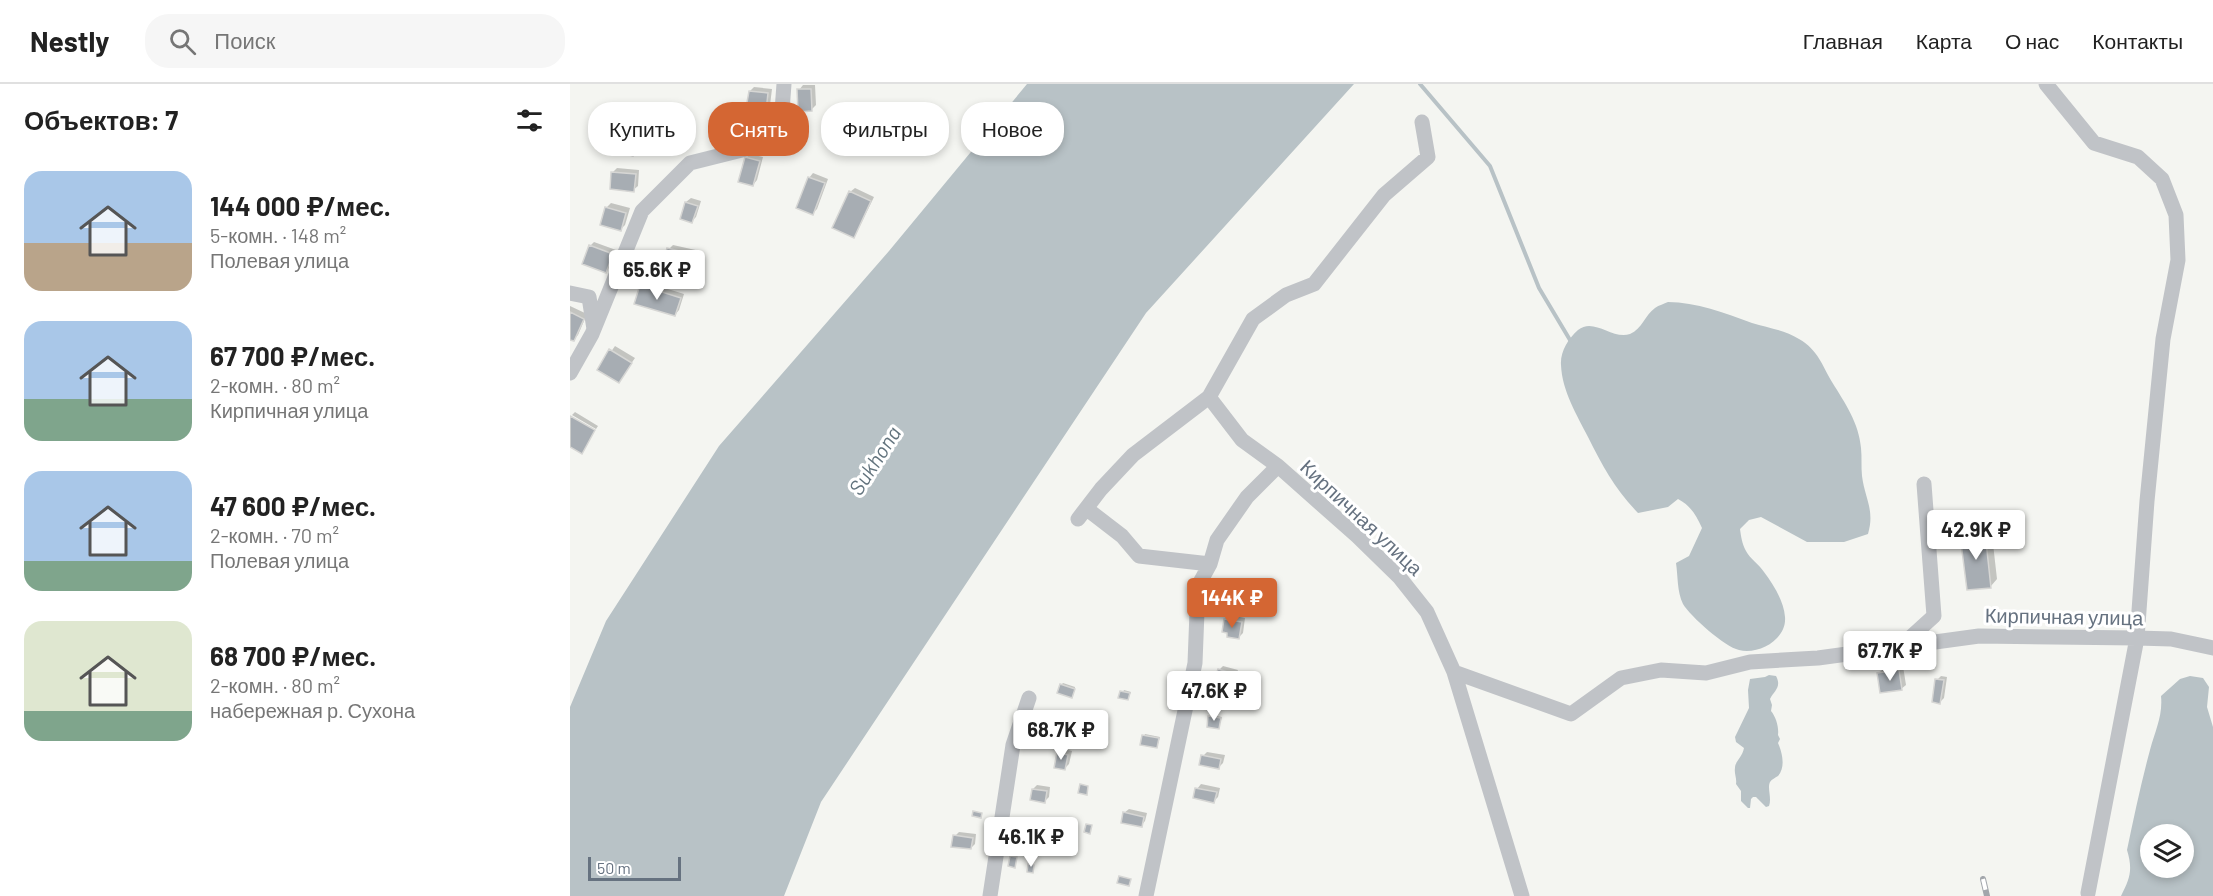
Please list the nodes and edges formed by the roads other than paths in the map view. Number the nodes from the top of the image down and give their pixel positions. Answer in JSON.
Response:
{"nodes":[{"id":1,"x":784,"y":84,"type":"edge"},
{"id":2,"x":2046,"y":84,"type":"edge"},
{"id":3,"x":1422,"y":122,"type":"dead end"},
{"id":4,"x":570,"y":293,"type":"edge"},
{"id":5,"x":594,"y":329,"type":"junction"},
{"id":6,"x":570,"y":373,"type":"edge"},
{"id":7,"x":1209,"y":397,"type":"junction"},
{"id":8,"x":1278,"y":466,"type":"junction"},
{"id":9,"x":1924,"y":484,"type":"dead end"},
{"id":10,"x":1210,"y":564,"type":"junction"},
{"id":11,"x":2137,"y":638,"type":"junction"},
{"id":12,"x":1900,"y":646,"type":"junction"},
{"id":13,"x":2213,"y":648,"type":"edge"},
{"id":14,"x":1454,"y":672,"type":"junction"},
{"id":15,"x":1029,"y":698,"type":"dead end"},
{"id":16,"x":2088,"y":893,"type":"dead end"},
{"id":17,"x":990,"y":896,"type":"edge"},
{"id":18,"x":1146,"y":896,"type":"edge"},
{"id":19,"x":1522,"y":896,"type":"edge"}],
"edges":[{"from":1,"to":5,"type":"street"},
{"from":2,"to":11,"type":"street"},
{"from":3,"to":7,"type":"street"},
{"from":4,"to":5,"type":"street"},
{"from":5,"to":6,"type":"street"},
{"from":7,"to":8,"type":"street","name":"Кирпичная улица"},
{"from":7,"to":10,"type":"street"},
{"from":8,"to":10,"type":"street"},
{"from":8,"to":14,"type":"street","name":"Кирпичная улица"},
{"from":9,"to":12,"type":"street"},
{"from":10,"to":18,"type":"street"},
{"from":11,"to":12,"type":"street","name":"Кирпичная улица"},
{"from":11,"to":13,"type":"street","name":"Кирпичная улица"},
{"from":11,"to":16,"type":"street"},
{"from":12,"to":14,"type":"street","name":"Кирпичная улица"},
{"from":14,"to":19,"type":"street"},
{"from":15,"to":17,"type":"street"}]}
